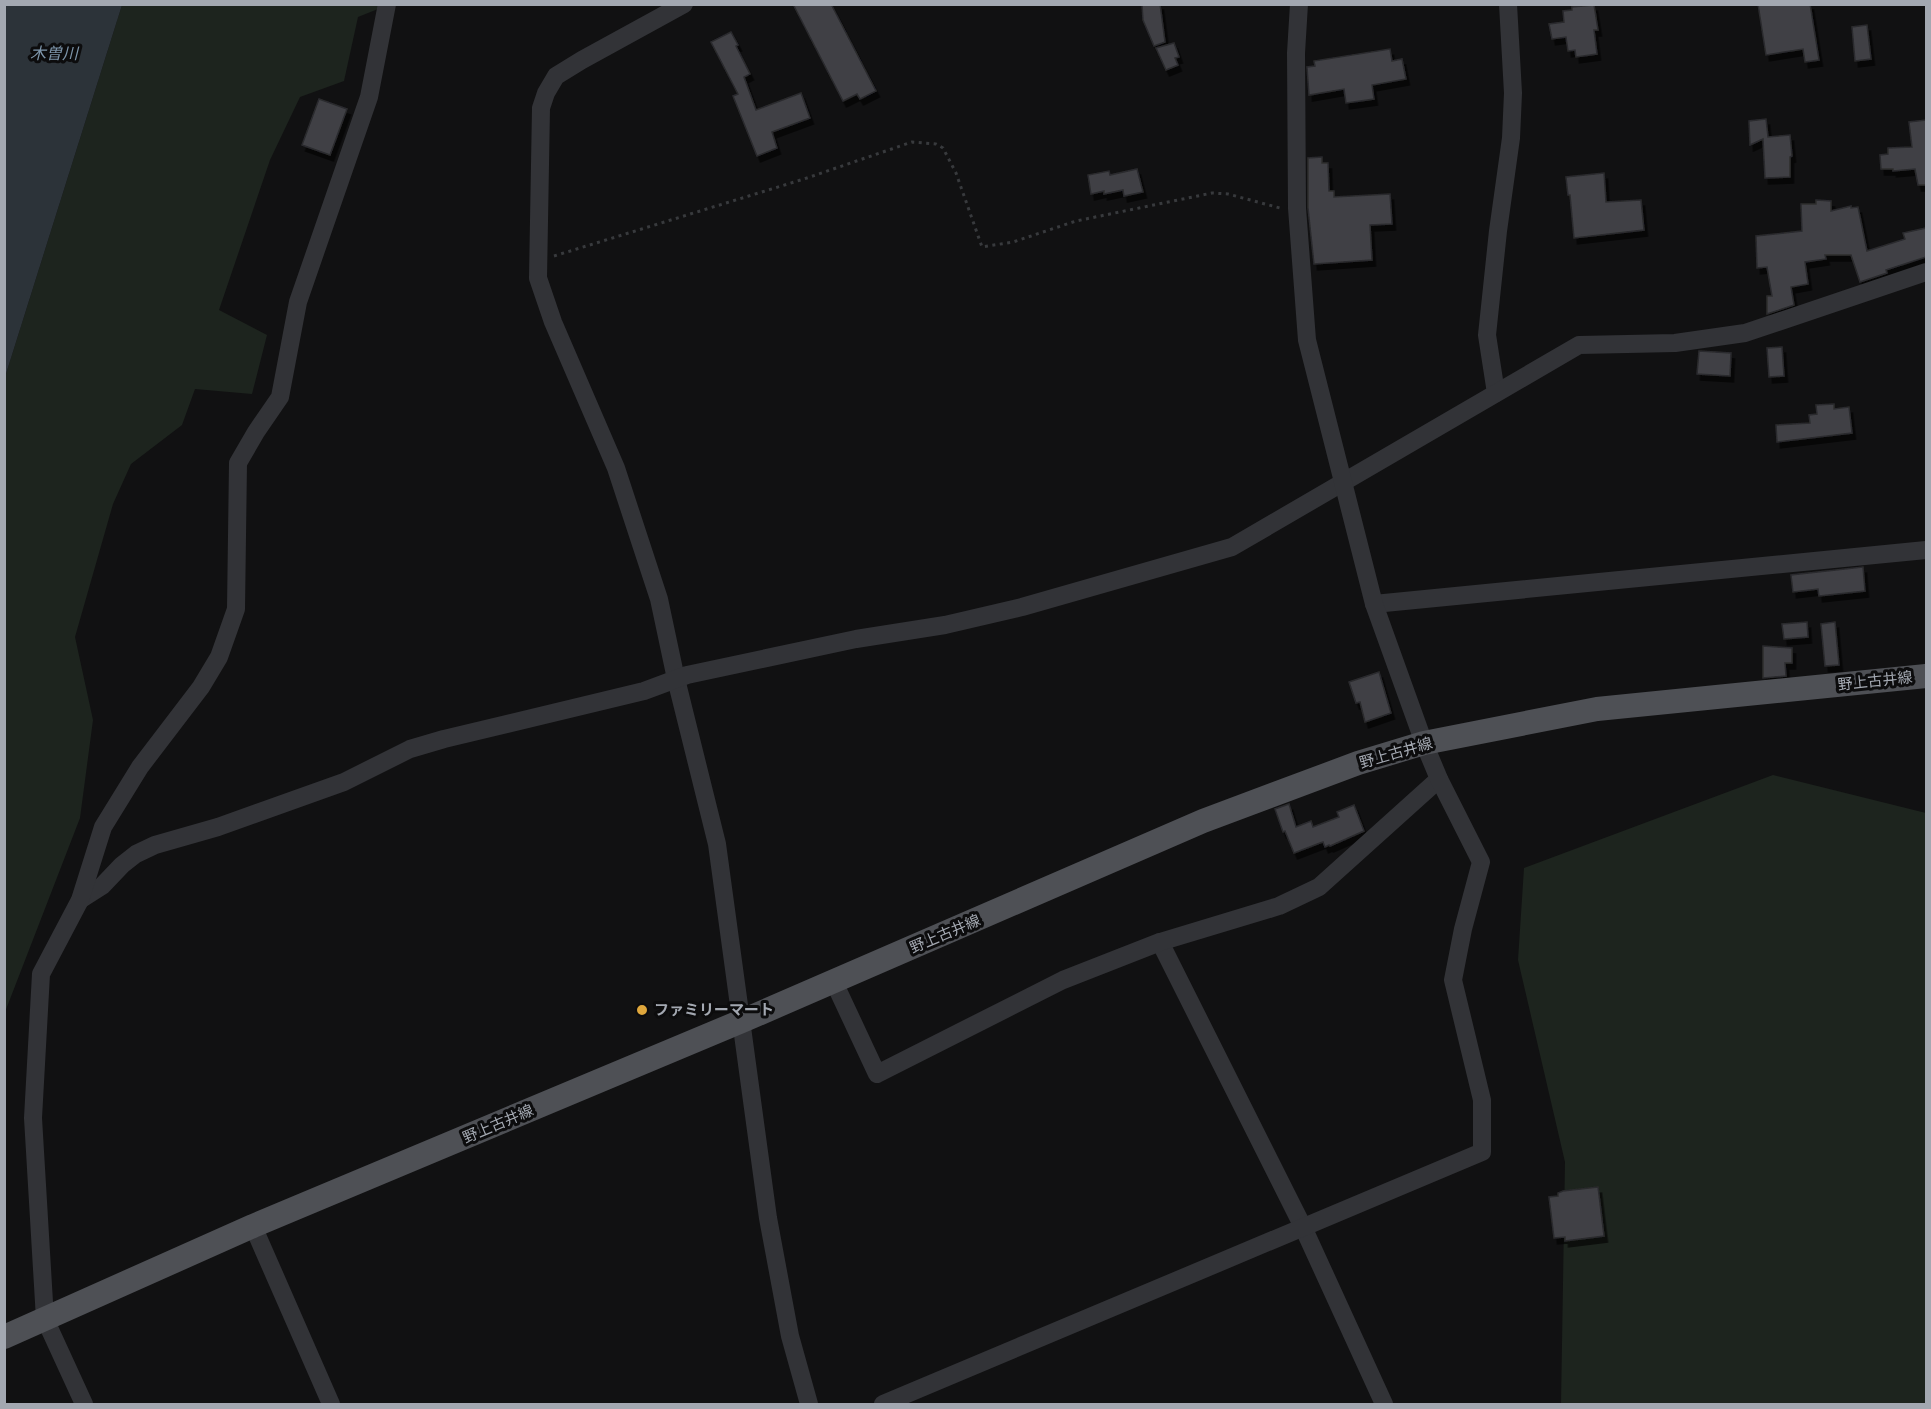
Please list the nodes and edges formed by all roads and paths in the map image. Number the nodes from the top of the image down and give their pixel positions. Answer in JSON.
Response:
{"nodes":[{"id":1,"x":387,"y":4,"type":"edge"},
{"id":2,"x":684,"y":4,"type":"edge"},
{"id":3,"x":1299,"y":4,"type":"edge"},
{"id":4,"x":1508,"y":4,"type":"edge"},
{"id":5,"x":1297,"y":208,"type":"junction"},
{"id":6,"x":538,"y":259,"type":"junction"},
{"id":7,"x":1926,"y":272,"type":"edge"},
{"id":8,"x":1496,"y":393,"type":"junction"},
{"id":9,"x":1343,"y":483,"type":"junction"},
{"id":10,"x":1926,"y":550,"type":"edge"},
{"id":11,"x":1374,"y":604,"type":"junction"},
{"id":12,"x":1926,"y":676,"type":"edge"},
{"id":13,"x":676,"y":679,"type":"junction"},
{"id":14,"x":1424,"y":743,"type":"junction"},
{"id":15,"x":1439,"y":779,"type":"junction"},
{"id":16,"x":80,"y":900,"type":"junction"},
{"id":17,"x":1160,"y":942,"type":"junction"},
{"id":18,"x":834,"y":982,"type":"junction"},
{"id":19,"x":742,"y":1021,"type":"junction"},
{"id":20,"x":253,"y":1226,"type":"junction"},
{"id":21,"x":1303,"y":1227,"type":"junction"},
{"id":22,"x":45,"y":1319,"type":"junction"},
{"id":23,"x":4,"y":1336,"type":"edge"},
{"id":24,"x":84,"y":1404,"type":"edge"},
{"id":25,"x":331,"y":1404,"type":"edge"},
{"id":26,"x":809,"y":1404,"type":"edge"},
{"id":27,"x":883,"y":1404,"type":"edge"},
{"id":28,"x":1384,"y":1404,"type":"edge"}],
"edges":[{"from":1,"to":16,"type":"street"},
{"from":2,"to":6,"type":"street"},
{"from":3,"to":5,"type":"street"},
{"from":4,"to":8,"type":"street"},
{"from":5,"to":6,"type":"path"},
{"from":5,"to":9,"type":"street"},
{"from":6,"to":13,"type":"street"},
{"from":7,"to":8,"type":"street"},
{"from":8,"to":9,"type":"street"},
{"from":9,"to":11,"type":"street"},
{"from":9,"to":13,"type":"street"},
{"from":10,"to":11,"type":"street"},
{"from":11,"to":14,"type":"street"},
{"from":12,"to":14,"type":"main road","name":"野上古井線"},
{"from":13,"to":16,"type":"street"},
{"from":13,"to":19,"type":"street"},
{"from":14,"to":15,"type":"street"},
{"from":14,"to":18,"type":"main road","name":"野上古井線"},
{"from":15,"to":17,"type":"street"},
{"from":15,"to":21,"type":"street"},
{"from":16,"to":22,"type":"street"},
{"from":17,"to":18,"type":"street"},
{"from":17,"to":21,"type":"street"},
{"from":18,"to":19,"type":"main road","name":"野上古井線"},
{"from":19,"to":20,"type":"main road","name":"野上古井線"},
{"from":19,"to":26,"type":"street"},
{"from":20,"to":22,"type":"main road","name":"野上古井線"},
{"from":20,"to":25,"type":"street"},
{"from":21,"to":27,"type":"street"},
{"from":21,"to":28,"type":"street"},
{"from":22,"to":23,"type":"main road","name":"野上古井線"},
{"from":22,"to":24,"type":"street"}]}
